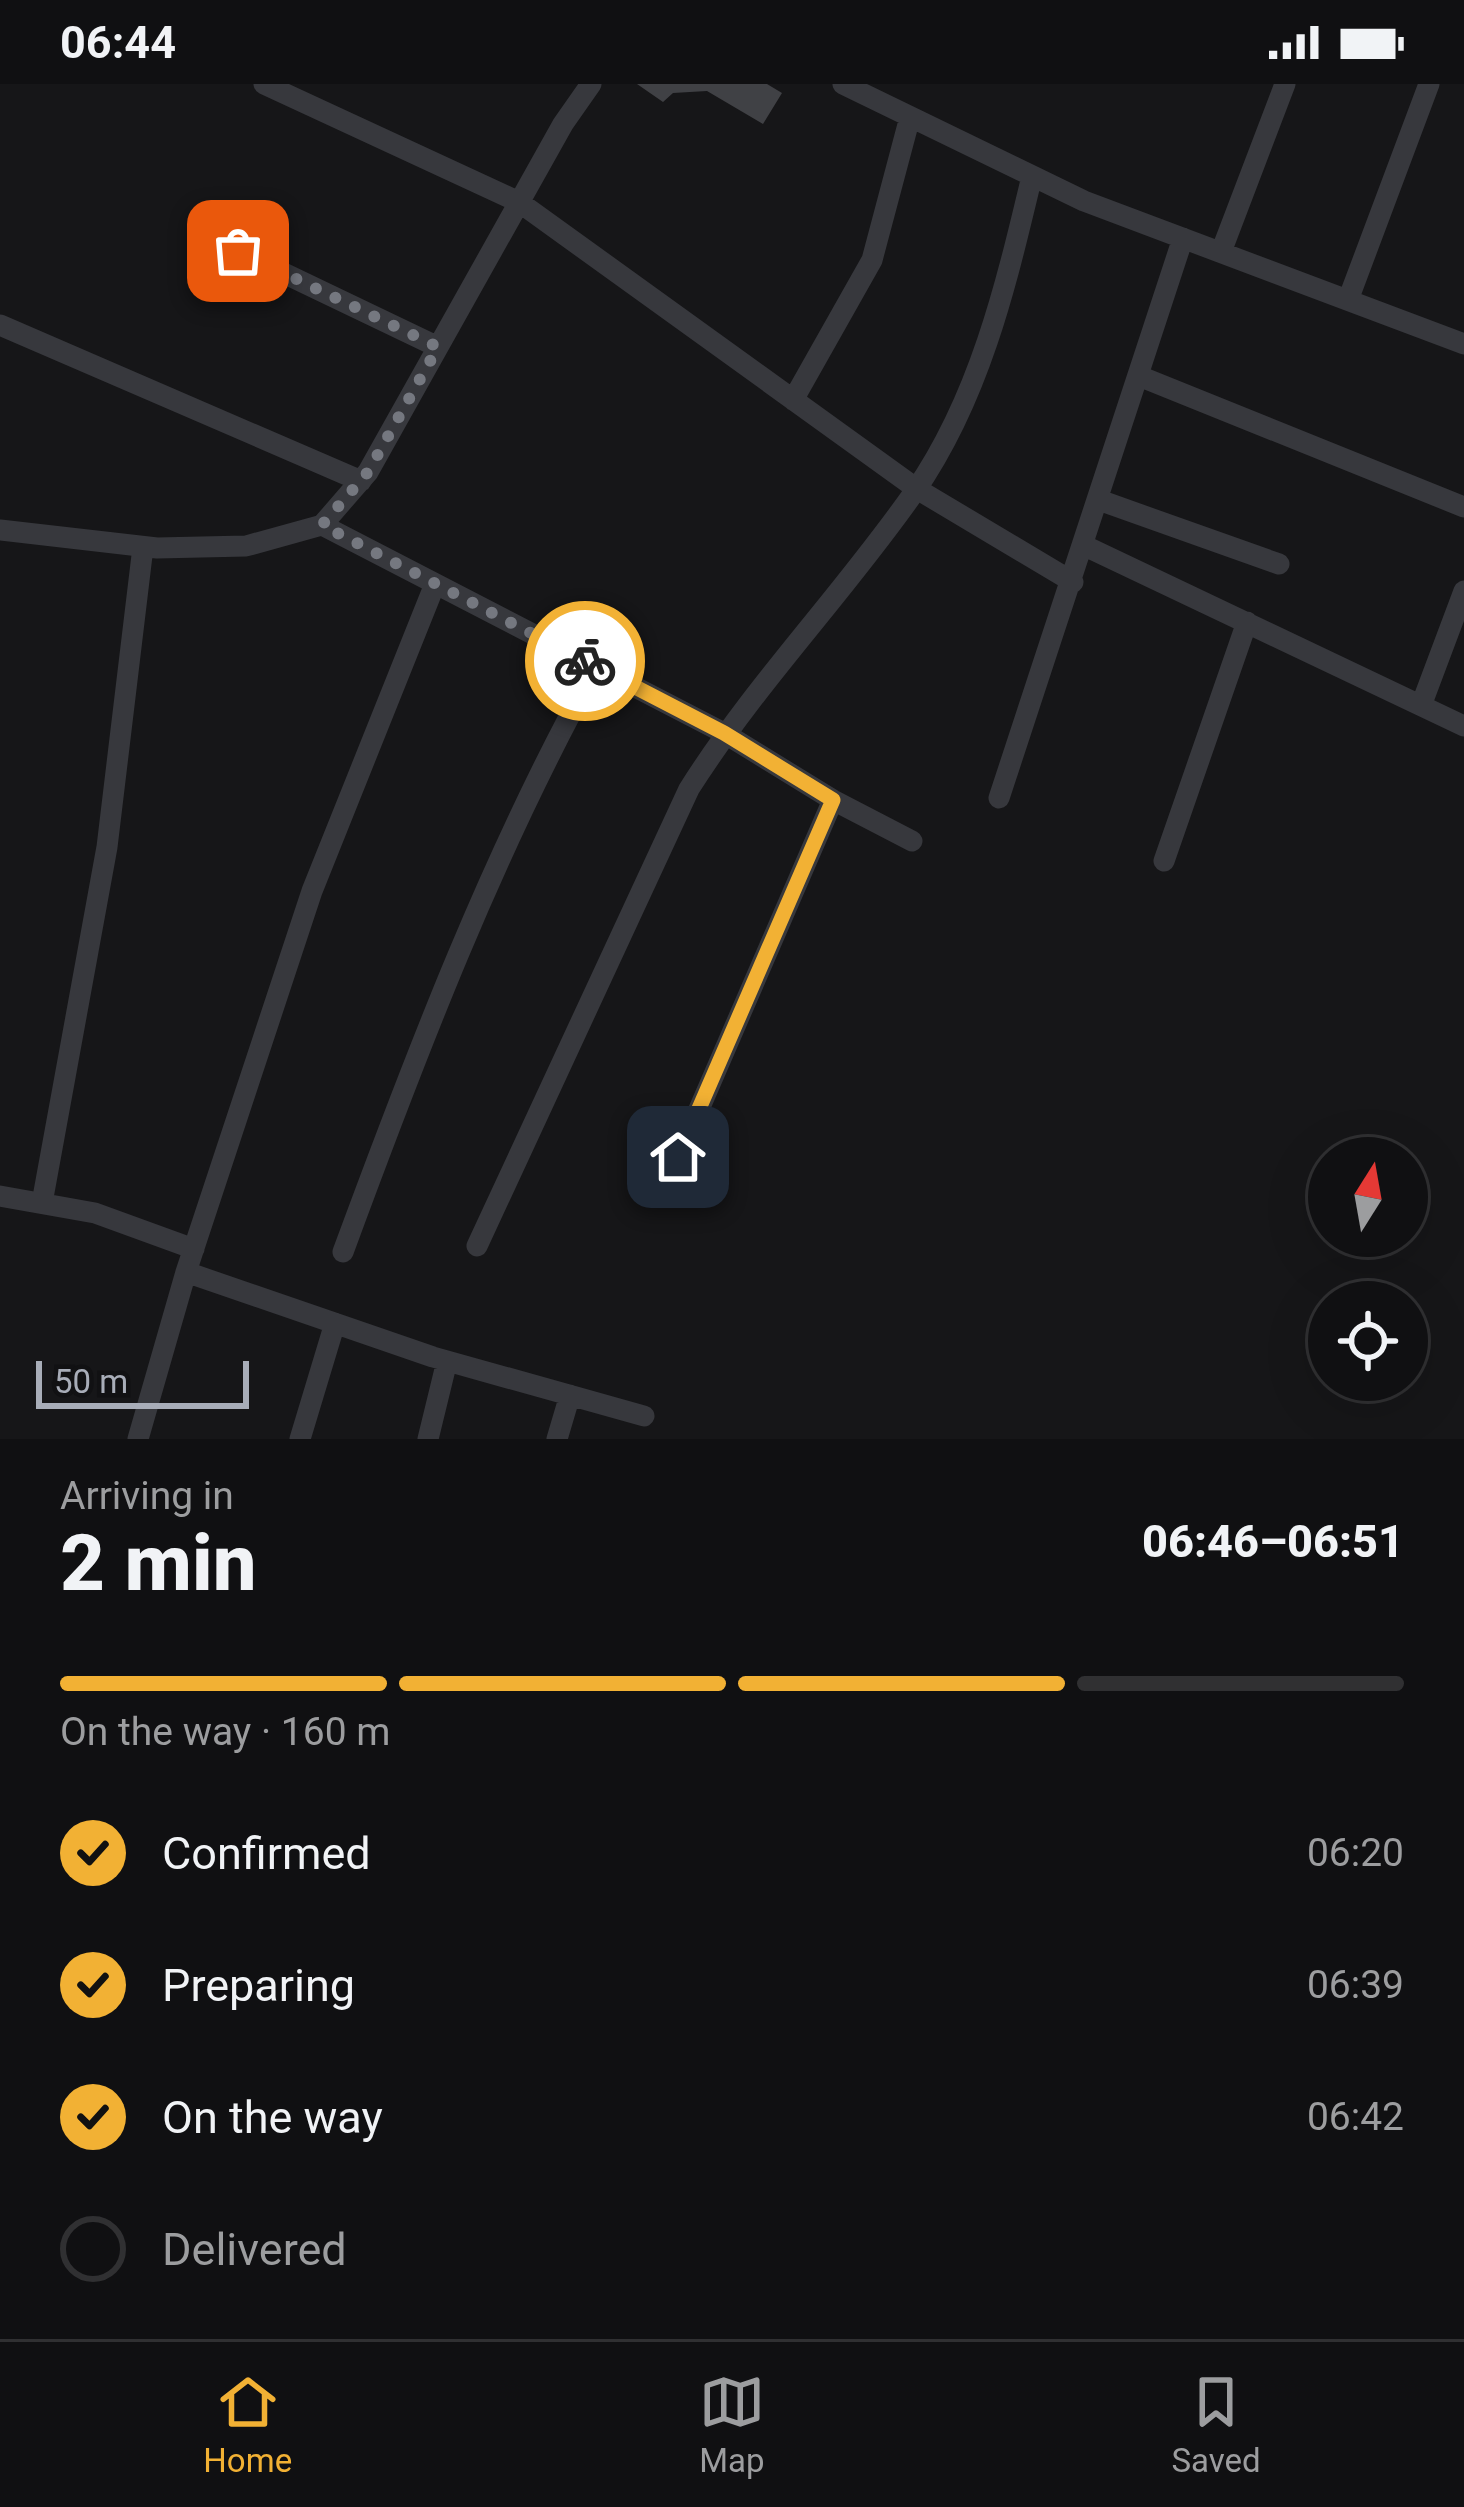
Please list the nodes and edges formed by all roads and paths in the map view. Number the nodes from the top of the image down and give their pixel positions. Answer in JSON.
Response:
{"nodes":[{"id":1,"x":263,"y":84,"type":"edge"},
{"id":2,"x":592,"y":84,"type":"edge"},
{"id":3,"x":843,"y":84,"type":"edge"},
{"id":4,"x":893,"y":84,"type":"edge"},
{"id":5,"x":1285,"y":84,"type":"edge"},
{"id":6,"x":1430,"y":84,"type":"edge"},
{"id":7,"x":902,"y":112,"type":"junction"},
{"id":8,"x":1032,"y":176,"type":"junction"},
{"id":9,"x":519,"y":202,"type":"junction"},
{"id":10,"x":198,"y":232,"type":"dead end"},
{"id":11,"x":1183,"y":238,"type":"junction"},
{"id":12,"x":1221,"y":252,"type":"junction"},
{"id":13,"x":1348,"y":300,"type":"junction"},
{"id":14,"x":0,"y":326,"type":"edge"},
{"id":15,"x":1464,"y":344,"type":"edge"},
{"id":16,"x":438,"y":347,"type":"junction"},
{"id":17,"x":1139,"y":376,"type":"junction"},
{"id":18,"x":793,"y":400,"type":"junction"},
{"id":19,"x":361,"y":481,"type":"junction"},
{"id":20,"x":916,"y":489,"type":"junction"},
{"id":21,"x":1099,"y":500,"type":"junction"},
{"id":22,"x":1464,"y":507,"type":"edge"},
{"id":23,"x":322,"y":525,"type":"junction"},
{"id":24,"x":0,"y":530,"type":"edge"},
{"id":25,"x":1084,"y":546,"type":"junction"},
{"id":26,"x":143,"y":547,"type":"junction"},
{"id":27,"x":1279,"y":564,"type":"dead end"},
{"id":28,"x":1073,"y":582,"type":"junction"},
{"id":29,"x":435,"y":584,"type":"junction"},
{"id":30,"x":1464,"y":591,"type":"edge"},
{"id":31,"x":1247,"y":622,"type":"junction"},
{"id":32,"x":596,"y":667,"type":"junction"},
{"id":33,"x":1422,"y":703,"type":"junction"},
{"id":34,"x":1464,"y":726,"type":"edge"},
{"id":35,"x":724,"y":733,"type":"junction"},
{"id":36,"x":999,"y":798,"type":"dead end"},
{"id":37,"x":833,"y":800,"type":"junction"},
{"id":38,"x":912,"y":841,"type":"dead end"},
{"id":39,"x":1164,"y":861,"type":"dead end"},
{"id":40,"x":0,"y":1196,"type":"edge"},
{"id":41,"x":661,"y":1197,"type":"dead end"},
{"id":42,"x":42,"y":1203,"type":"junction"},
{"id":43,"x":477,"y":1246,"type":"dead end"},
{"id":44,"x":194,"y":1249,"type":"junction"},
{"id":45,"x":343,"y":1252,"type":"dead end"},
{"id":46,"x":186,"y":1272,"type":"junction"},
{"id":47,"x":335,"y":1323,"type":"junction"},
{"id":48,"x":447,"y":1361,"type":"junction"},
{"id":49,"x":570,"y":1396,"type":"junction"},
{"id":50,"x":644,"y":1416,"type":"dead end"},
{"id":51,"x":138,"y":1439,"type":"edge"},
{"id":52,"x":300,"y":1439,"type":"edge"},
{"id":53,"x":428,"y":1439,"type":"edge"},
{"id":54,"x":556,"y":1439,"type":"edge"}],
"edges":[{"from":1,"to":9,"type":"street"},
{"from":2,"to":9,"type":"street"},
{"from":3,"to":7,"type":"street"},
{"from":4,"to":7,"type":"street"},
{"from":5,"to":12,"type":"street"},
{"from":6,"to":13,"type":"street"},
{"from":7,"to":8,"type":"street"},
{"from":7,"to":18,"type":"street"},
{"from":8,"to":11,"type":"street"},
{"from":8,"to":20,"type":"street"},
{"from":9,"to":16,"type":"street"},
{"from":9,"to":18,"type":"street"},
{"from":10,"to":16,"type":"street"},
{"from":11,"to":12,"type":"street"},
{"from":11,"to":17,"type":"street"},
{"from":12,"to":13,"type":"street"},
{"from":13,"to":15,"type":"street"},
{"from":14,"to":19,"type":"street"},
{"from":16,"to":19,"type":"street"},
{"from":17,"to":21,"type":"street"},
{"from":17,"to":22,"type":"street"},
{"from":18,"to":20,"type":"street"},
{"from":19,"to":23,"type":"street"},
{"from":20,"to":28,"type":"street"},
{"from":20,"to":35,"type":"street"},
{"from":21,"to":25,"type":"street"},
{"from":21,"to":27,"type":"street"},
{"from":23,"to":26,"type":"street"},
{"from":23,"to":29,"type":"street"},
{"from":24,"to":26,"type":"street"},
{"from":25,"to":28,"type":"street"},
{"from":25,"to":31,"type":"street"},
{"from":26,"to":42,"type":"street"},
{"from":28,"to":36,"type":"street"},
{"from":29,"to":32,"type":"street"},
{"from":29,"to":44,"type":"street"},
{"from":30,"to":33,"type":"street"},
{"from":31,"to":33,"type":"street"},
{"from":31,"to":39,"type":"street"},
{"from":32,"to":35,"type":"street"},
{"from":32,"to":45,"type":"street"},
{"from":33,"to":34,"type":"street"},
{"from":35,"to":37,"type":"street"},
{"from":35,"to":43,"type":"street"},
{"from":37,"to":38,"type":"street"},
{"from":37,"to":41,"type":"street"},
{"from":40,"to":42,"type":"street"},
{"from":42,"to":44,"type":"street"},
{"from":44,"to":46,"type":"street"},
{"from":46,"to":47,"type":"street"},
{"from":46,"to":51,"type":"street"},
{"from":47,"to":48,"type":"street"},
{"from":47,"to":52,"type":"street"},
{"from":48,"to":49,"type":"street"},
{"from":48,"to":53,"type":"street"},
{"from":49,"to":50,"type":"street"},
{"from":49,"to":54,"type":"street"}]}
